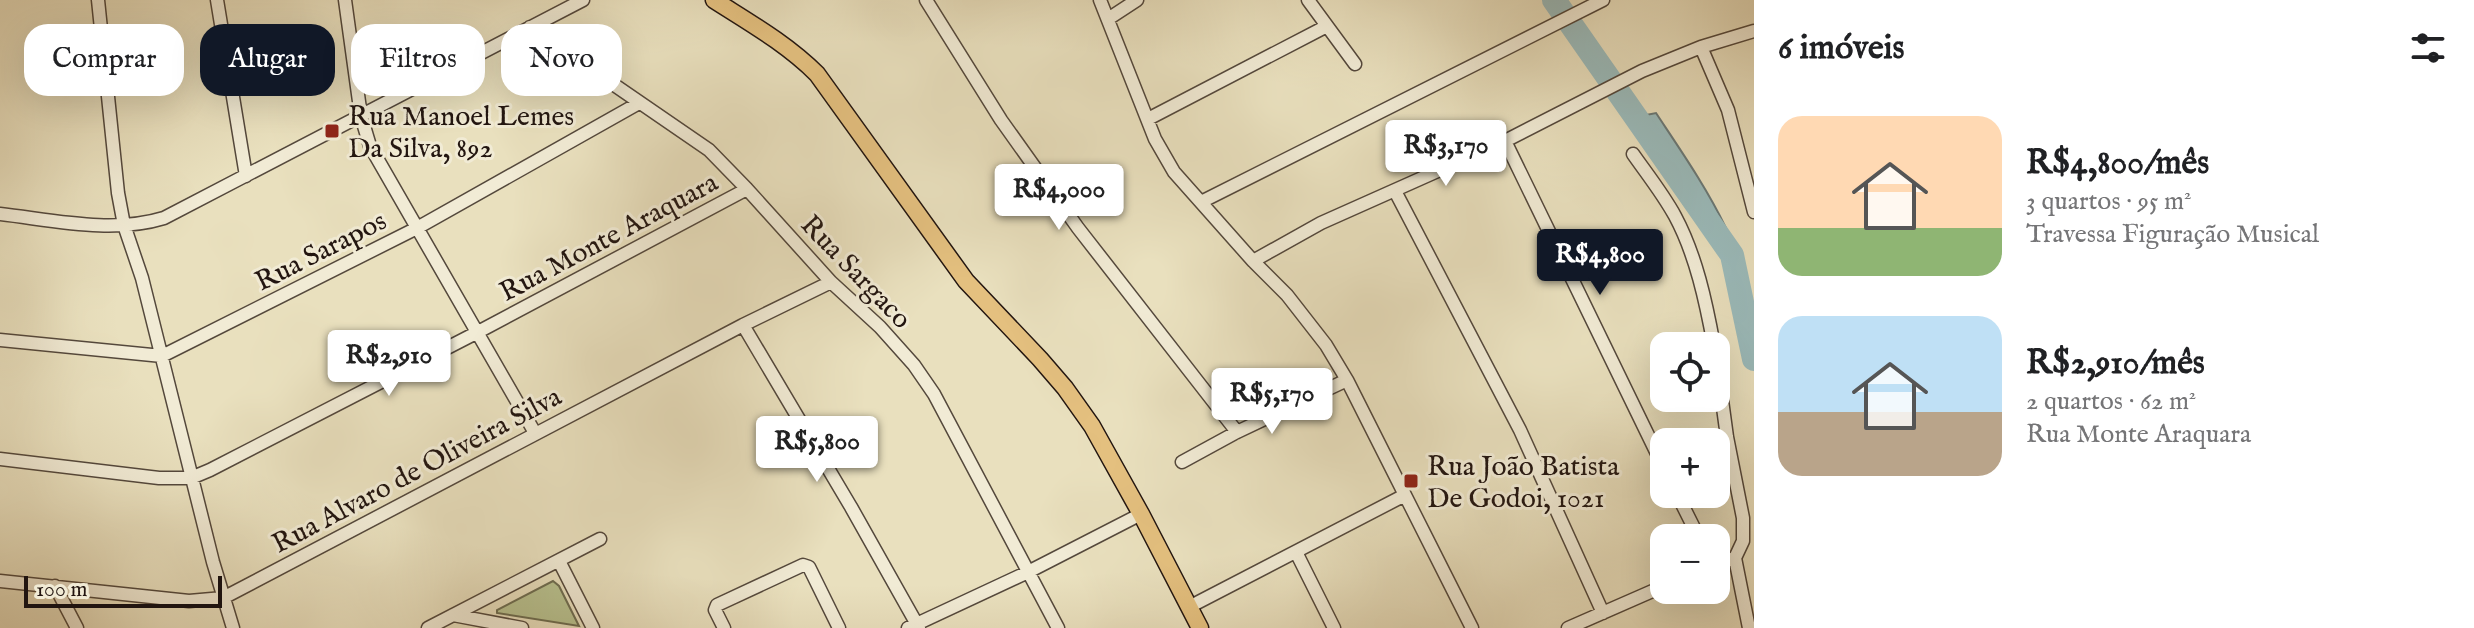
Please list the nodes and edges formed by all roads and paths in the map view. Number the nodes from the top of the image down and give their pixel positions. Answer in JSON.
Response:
{"nodes":[{"id":1,"x":98,"y":0,"type":"edge"},
{"id":2,"x":217,"y":0,"type":"edge"},
{"id":3,"x":345,"y":0,"type":"edge"},
{"id":4,"x":583,"y":0,"type":"edge"},
{"id":5,"x":714,"y":0,"type":"edge"},
{"id":6,"x":926,"y":0,"type":"edge"},
{"id":7,"x":1100,"y":0,"type":"edge"},
{"id":8,"x":1137,"y":0,"type":"edge"},
{"id":9,"x":1308,"y":0,"type":"edge"},
{"id":10,"x":1603,"y":0,"type":"edge"},
{"id":11,"x":1108,"y":19,"type":"junction"},
{"id":12,"x":536,"y":24,"type":"edge"},
{"id":13,"x":1327,"y":26,"type":"junction"},
{"id":14,"x":1754,"y":31,"type":"edge"},
{"id":15,"x":501,"y":42,"type":"edge"},
{"id":16,"x":1701,"y":47,"type":"junction"},
{"id":17,"x":1355,"y":64,"type":"dead end"},
{"id":18,"x":622,"y":91,"type":"edge"},
{"id":19,"x":639,"y":103,"type":"junction"},
{"id":20,"x":361,"y":116,"type":"junction"},
{"id":21,"x":1148,"y":119,"type":"junction"},
{"id":22,"x":1505,"y":141,"type":"junction"},
{"id":23,"x":1633,"y":154,"type":"dead end"},
{"id":24,"x":246,"y":176,"type":"junction"},
{"id":25,"x":747,"y":189,"type":"junction"},
{"id":26,"x":1395,"y":191,"type":"junction"},
{"id":27,"x":1201,"y":202,"type":"junction"},
{"id":28,"x":1754,"y":212,"type":"edge"},
{"id":29,"x":0,"y":214,"type":"edge"},
{"id":30,"x":124,"y":225,"type":"junction"},
{"id":31,"x":417,"y":228,"type":"junction"},
{"id":32,"x":1253,"y":261,"type":"junction"},
{"id":33,"x":831,"y":282,"type":"junction"},
{"id":34,"x":743,"y":325,"type":"junction"},
{"id":35,"x":478,"y":332,"type":"junction"},
{"id":36,"x":1711,"y":332,"type":"edge"},
{"id":37,"x":0,"y":340,"type":"edge"},
{"id":38,"x":162,"y":356,"type":"junction"},
{"id":39,"x":1347,"y":380,"type":"junction"},
{"id":40,"x":1725,"y":412,"type":"edge"},
{"id":41,"x":1237,"y":432,"type":"junction"},
{"id":42,"x":535,"y":433,"type":"junction"},
{"id":43,"x":1650,"y":439,"type":"edge"},
{"id":44,"x":0,"y":459,"type":"edge"},
{"id":45,"x":1182,"y":462,"type":"dead end"},
{"id":46,"x":191,"y":478,"type":"junction"},
{"id":47,"x":1405,"y":495,"type":"junction"},
{"id":48,"x":1141,"y":514,"type":"junction"},
{"id":49,"x":600,"y":539,"type":"dead end"},
{"id":50,"x":1296,"y":552,"type":"junction"},
{"id":51,"x":1735,"y":558,"type":"junction"},
{"id":52,"x":1730,"y":559,"type":"edge"},
{"id":53,"x":559,"y":561,"type":"junction"},
{"id":54,"x":1028,"y":572,"type":"junction"},
{"id":55,"x":0,"y":581,"type":"edge"},
{"id":56,"x":55,"y":586,"type":"junction"},
{"id":57,"x":1650,"y":592,"type":"edge"},
{"id":58,"x":223,"y":598,"type":"junction"},
{"id":59,"x":1189,"y":607,"type":"junction"},
{"id":60,"x":1603,"y":613,"type":"junction"},
{"id":61,"x":453,"y":615,"type":"junction"},
{"id":62,"x":915,"y":626,"type":"edge"},
{"id":63,"x":77,"y":628,"type":"edge"},
{"id":64,"x":233,"y":628,"type":"edge"},
{"id":65,"x":428,"y":628,"type":"edge"},
{"id":66,"x":522,"y":628,"type":"edge"},
{"id":67,"x":593,"y":628,"type":"edge"},
{"id":68,"x":724,"y":628,"type":"edge"},
{"id":69,"x":839,"y":628,"type":"edge"},
{"id":70,"x":1058,"y":628,"type":"edge"},
{"id":71,"x":1200,"y":628,"type":"edge"},
{"id":72,"x":1334,"y":628,"type":"edge"},
{"id":73,"x":1472,"y":628,"type":"edge"},
{"id":74,"x":1568,"y":628,"type":"edge"},
{"id":75,"x":1749,"y":628,"type":"edge"}],
"edges":[{"from":1,"to":30,"type":"street"},
{"from":2,"to":24,"type":"street"},
{"from":3,"to":20,"type":"street"},
{"from":4,"to":12,"type":"street"},
{"from":5,"to":48,"type":"main road"},
{"from":6,"to":41,"type":"street"},
{"from":7,"to":11,"type":"street"},
{"from":8,"to":11,"type":"street"},
{"from":9,"to":13,"type":"street"},
{"from":10,"to":27,"type":"street"},
{"from":11,"to":21,"type":"street"},
{"from":13,"to":17,"type":"street"},
{"from":13,"to":21,"type":"street"},
{"from":14,"to":16,"type":"street"},
{"from":15,"to":20,"type":"street"},
{"from":16,"to":22,"type":"street"},
{"from":16,"to":28,"type":"street"},
{"from":18,"to":19,"type":"street","name":"Rua Sargaco"},
{"from":19,"to":25,"type":"street","name":"Rua Sargaco"},
{"from":19,"to":31,"type":"street","name":"Rua Sarapos"},
{"from":20,"to":24,"type":"street"},
{"from":20,"to":31,"type":"street"},
{"from":21,"to":27,"type":"street"},
{"from":22,"to":26,"type":"street"},
{"from":22,"to":43,"type":"street"},
{"from":23,"to":36,"type":"street"},
{"from":24,"to":30,"type":"street"},
{"from":25,"to":33,"type":"street","name":"Rua Sargaco"},
{"from":25,"to":35,"type":"street","name":"Rua Monte Araquara"},
{"from":26,"to":32,"type":"street"},
{"from":26,"to":60,"type":"street"},
{"from":27,"to":32,"type":"street"},
{"from":29,"to":30,"type":"street"},
{"from":30,"to":38,"type":"street"},
{"from":31,"to":35,"type":"street"},
{"from":31,"to":38,"type":"street","name":"Rua Sarapos"},
{"from":32,"to":39,"type":"street"},
{"from":33,"to":34,"type":"street","name":"Rua Alvaro de Oliveira Silva"},
{"from":33,"to":54,"type":"street","name":"Rua Sargaco"},
{"from":34,"to":42,"type":"street","name":"Rua Alvaro de Oliveira Silva"},
{"from":34,"to":62,"type":"street"},
{"from":35,"to":42,"type":"street"},
{"from":35,"to":46,"type":"street","name":"Rua Monte Araquara"},
{"from":37,"to":38,"type":"street"},
{"from":38,"to":46,"type":"street"},
{"from":39,"to":41,"type":"street"},
{"from":39,"to":47,"type":"street"},
{"from":40,"to":51,"type":"street"},
{"from":41,"to":45,"type":"street"},
{"from":42,"to":58,"type":"street","name":"Rua Alvaro de Oliveira Silva"},
{"from":44,"to":46,"type":"street","name":"Rua Monte Araquara"},
{"from":46,"to":58,"type":"street"},
{"from":47,"to":50,"type":"street"},
{"from":47,"to":73,"type":"street"},
{"from":48,"to":54,"type":"street"},
{"from":48,"to":59,"type":"main road"},
{"from":49,"to":53,"type":"street"},
{"from":50,"to":59,"type":"street"},
{"from":50,"to":72,"type":"street"},
{"from":51,"to":52,"type":"street"},
{"from":51,"to":75,"type":"street"},
{"from":53,"to":61,"type":"street"},
{"from":53,"to":67,"type":"street"},
{"from":54,"to":62,"type":"street"},
{"from":54,"to":70,"type":"street","name":"Rua Sargaco"},
{"from":55,"to":56,"type":"street","name":"Rua Alvaro de Oliveira Silva"},
{"from":56,"to":58,"type":"street","name":"Rua Alvaro de Oliveira Silva"},
{"from":56,"to":63,"type":"street"},
{"from":57,"to":60,"type":"street"},
{"from":58,"to":64,"type":"street"},
{"from":59,"to":71,"type":"main road"},
{"from":60,"to":74,"type":"street"},
{"from":61,"to":65,"type":"street"},
{"from":61,"to":66,"type":"street"},
{"from":68,"to":69,"type":"street"}]}
